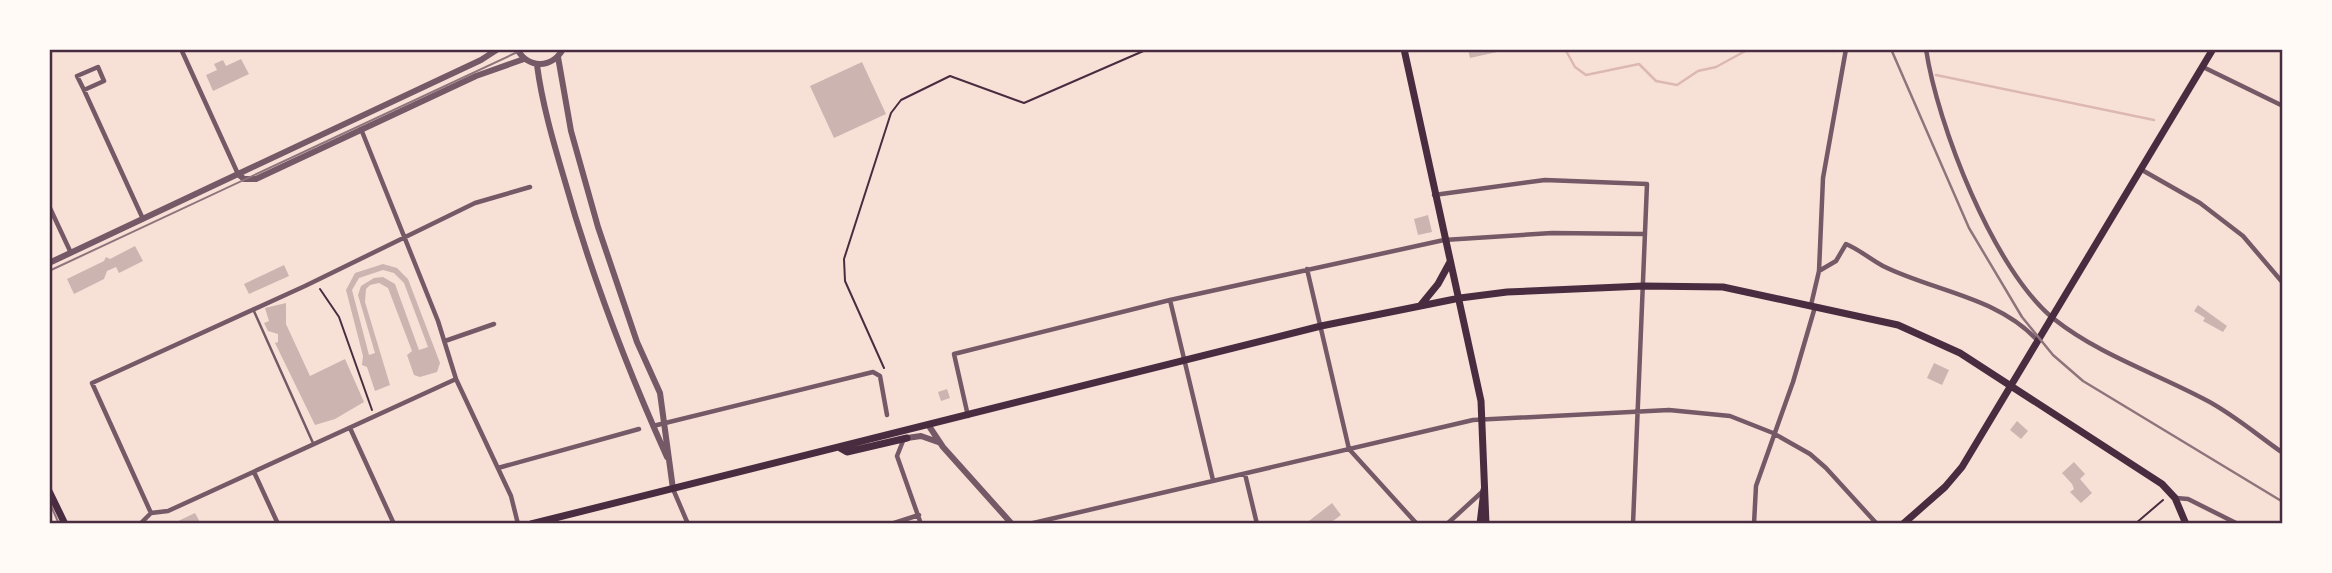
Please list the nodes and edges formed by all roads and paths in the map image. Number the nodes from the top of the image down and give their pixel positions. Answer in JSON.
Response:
{"nodes":[{"id":1,"x":181,"y":49,"type":"edge"},
{"id":2,"x":498,"y":49,"type":"edge"},
{"id":3,"x":517,"y":49,"type":"edge"},
{"id":4,"x":563,"y":49,"type":"edge"},
{"id":5,"x":1148,"y":49,"type":"edge"},
{"id":6,"x":1404,"y":49,"type":"edge"},
{"id":7,"x":1846,"y":49,"type":"edge"},
{"id":8,"x":1926,"y":49,"type":"edge"},
{"id":9,"x":2213,"y":49,"type":"edge"},
{"id":10,"x":558,"y":57,"type":"junction"},
{"id":11,"x":524,"y":59,"type":"junction"},
{"id":12,"x":537,"y":65,"type":"junction"},
{"id":13,"x":2203,"y":67,"type":"junction"},
{"id":14,"x":84,"y":90,"type":"junction"},
{"id":15,"x":2283,"y":106,"type":"edge"},
{"id":16,"x":361,"y":129,"type":"junction"},
{"id":17,"x":2141,"y":170,"type":"junction"},
{"id":18,"x":239,"y":174,"type":"junction"},
{"id":19,"x":530,"y":187,"type":"dead end"},
{"id":20,"x":1433,"y":195,"type":"junction"},
{"id":21,"x":49,"y":206,"type":"edge"},
{"id":22,"x":143,"y":219,"type":"junction"},
{"id":23,"x":1645,"y":234,"type":"junction"},
{"id":24,"x":405,"y":237,"type":"junction"},
{"id":25,"x":1444,"y":240,"type":"junction"},
{"id":26,"x":71,"y":253,"type":"junction"},
{"id":27,"x":49,"y":262,"type":"edge"},
{"id":28,"x":1450,"y":262,"type":"junction"},
{"id":29,"x":1307,"y":269,"type":"junction"},
{"id":30,"x":1819,"y":271,"type":"junction"},
{"id":31,"x":2283,"y":284,"type":"edge"},
{"id":32,"x":1643,"y":285,"type":"junction"},
{"id":33,"x":320,"y":289,"type":"dead end"},
{"id":34,"x":1460,"y":298,"type":"junction"},
{"id":35,"x":1170,"y":300,"type":"junction"},
{"id":36,"x":1813,"y":305,"type":"junction"},
{"id":37,"x":1420,"y":306,"type":"junction"},
{"id":38,"x":253,"y":309,"type":"junction"},
{"id":39,"x":2052,"y":317,"type":"junction"},
{"id":40,"x":494,"y":324,"type":"dead end"},
{"id":41,"x":1321,"y":326,"type":"junction"},
{"id":42,"x":2037,"y":340,"type":"junction"},
{"id":43,"x":445,"y":341,"type":"junction"},
{"id":44,"x":1186,"y":360,"type":"junction"},
{"id":45,"x":884,"y":368,"type":"joint"},
{"id":46,"x":880,"y":376,"type":"junction"},
{"id":47,"x":456,"y":379,"type":"junction"},
{"id":48,"x":2009,"y":383,"type":"junction"},
{"id":49,"x":1637,"y":411,"type":"junction"},
{"id":50,"x":887,"y":415,"type":"dead end"},
{"id":51,"x":968,"y":416,"type":"junction"},
{"id":52,"x":374,"y":417,"type":"junction"},
{"id":53,"x":1482,"y":418,"type":"junction"},
{"id":54,"x":665,"y":422,"type":"junction"},
{"id":55,"x":653,"y":426,"type":"junction"},
{"id":56,"x":929,"y":426,"type":"junction"},
{"id":57,"x":350,"y":428,"type":"junction"},
{"id":58,"x":639,"y":429,"type":"dead end"},
{"id":59,"x":1773,"y":433,"type":"junction"},
{"id":60,"x":907,"y":438,"type":"junction"},
{"id":61,"x":939,"y":443,"type":"junction"},
{"id":62,"x":314,"y":445,"type":"junction"},
{"id":63,"x":839,"y":448,"type":"junction"},
{"id":64,"x":1349,"y":449,"type":"junction"},
{"id":65,"x":2283,"y":453,"type":"edge"},
{"id":66,"x":669,"y":462,"type":"junction"},
{"id":67,"x":498,"y":468,"type":"junction"},
{"id":68,"x":254,"y":472,"type":"junction"},
{"id":69,"x":1245,"y":474,"type":"junction"},
{"id":70,"x":1213,"y":480,"type":"junction"},
{"id":71,"x":673,"y":489,"type":"junction"},
{"id":72,"x":1484,"y":490,"type":"junction"},
{"id":73,"x":49,"y":491,"type":"edge"},
{"id":74,"x":2175,"y":498,"type":"junction"},
{"id":75,"x":2162,"y":500,"type":"dead end"},
{"id":76,"x":151,"y":513,"type":"junction"},
{"id":77,"x":919,"y":515,"type":"junction"},
{"id":78,"x":555,"y":521,"type":"edge"},
{"id":79,"x":65,"y":524,"type":"edge"},
{"id":80,"x":140,"y":524,"type":"edge"},
{"id":81,"x":278,"y":524,"type":"edge"},
{"id":82,"x":394,"y":524,"type":"edge"},
{"id":83,"x":518,"y":524,"type":"edge"},
{"id":84,"x":531,"y":524,"type":"edge"},
{"id":85,"x":688,"y":524,"type":"edge"},
{"id":86,"x":891,"y":524,"type":"edge"},
{"id":87,"x":921,"y":524,"type":"edge"},
{"id":88,"x":1012,"y":524,"type":"edge"},
{"id":89,"x":1029,"y":524,"type":"edge"},
{"id":90,"x":1257,"y":524,"type":"edge"},
{"id":91,"x":1417,"y":524,"type":"edge"},
{"id":92,"x":1447,"y":524,"type":"edge"},
{"id":93,"x":1480,"y":524,"type":"edge"},
{"id":94,"x":1486,"y":524,"type":"edge"},
{"id":95,"x":1633,"y":524,"type":"edge"},
{"id":96,"x":1754,"y":524,"type":"edge"},
{"id":97,"x":1877,"y":524,"type":"edge"},
{"id":98,"x":1903,"y":524,"type":"edge"},
{"id":99,"x":2135,"y":524,"type":"edge"},
{"id":100,"x":2186,"y":524,"type":"edge"},
{"id":101,"x":2238,"y":524,"type":"edge"}],
"edges":[{"from":1,"to":18,"type":"street"},
{"from":2,"to":18,"type":"street"},
{"from":3,"to":11,"type":"street"},
{"from":4,"to":10,"type":"street"},
{"from":5,"to":45,"type":"path"},
{"from":6,"to":20,"type":"main road"},
{"from":7,"to":30,"type":"street"},
{"from":8,"to":39,"type":"street"},
{"from":9,"to":13,"type":"main road"},
{"from":10,"to":12,"type":"street"},
{"from":10,"to":54,"type":"street"},
{"from":11,"to":12,"type":"street"},
{"from":11,"to":16,"type":"street"},
{"from":12,"to":55,"type":"street"},
{"from":13,"to":15,"type":"street"},
{"from":13,"to":17,"type":"main road"},
{"from":14,"to":14,"type":"street"},
{"from":14,"to":22,"type":"street"},
{"from":16,"to":18,"type":"street"},
{"from":16,"to":24,"type":"street"},
{"from":17,"to":31,"type":"street"},
{"from":17,"to":39,"type":"main road"},
{"from":18,"to":22,"type":"street"},
{"from":19,"to":24,"type":"street"},
{"from":20,"to":23,"type":"street"},
{"from":20,"to":25,"type":"main road"},
{"from":21,"to":26,"type":"street"},
{"from":22,"to":26,"type":"street"},
{"from":23,"to":25,"type":"street"},
{"from":23,"to":32,"type":"street"},
{"from":24,"to":38,"type":"street"},
{"from":24,"to":43,"type":"street"},
{"from":25,"to":28,"type":"main road"},
{"from":25,"to":29,"type":"street"},
{"from":26,"to":27,"type":"street"},
{"from":28,"to":34,"type":"main road"},
{"from":28,"to":37,"type":"main road"},
{"from":29,"to":35,"type":"street"},
{"from":29,"to":41,"type":"street"},
{"from":30,"to":36,"type":"street"},
{"from":30,"to":42,"type":"street"},
{"from":32,"to":34,"type":"main road"},
{"from":32,"to":36,"type":"main road"},
{"from":32,"to":49,"type":"street"},
{"from":33,"to":52,"type":"path"},
{"from":34,"to":37,"type":"main road"},
{"from":34,"to":53,"type":"main road"},
{"from":35,"to":44,"type":"street"},
{"from":35,"to":51,"type":"street"},
{"from":36,"to":48,"type":"main road"},
{"from":36,"to":59,"type":"street"},
{"from":37,"to":41,"type":"main road"},
{"from":38,"to":62,"type":"lane"},
{"from":38,"to":76,"type":"street"},
{"from":39,"to":42,"type":"main road"},
{"from":39,"to":65,"type":"street"},
{"from":40,"to":43,"type":"street"},
{"from":41,"to":44,"type":"main road"},
{"from":41,"to":64,"type":"street"},
{"from":42,"to":48,"type":"main road"},
{"from":43,"to":47,"type":"street"},
{"from":44,"to":51,"type":"main road"},
{"from":44,"to":70,"type":"street"},
{"from":45,"to":46,"type":"lane"},
{"from":46,"to":50,"type":"street"},
{"from":46,"to":54,"type":"street"},
{"from":47,"to":52,"type":"street"},
{"from":47,"to":67,"type":"street"},
{"from":48,"to":74,"type":"main road"},
{"from":48,"to":98,"type":"main road"},
{"from":49,"to":53,"type":"street"},
{"from":49,"to":59,"type":"street"},
{"from":49,"to":95,"type":"street"},
{"from":51,"to":56,"type":"main road"},
{"from":52,"to":57,"type":"street"},
{"from":53,"to":64,"type":"street"},
{"from":53,"to":72,"type":"main road"},
{"from":54,"to":55,"type":"street"},
{"from":54,"to":66,"type":"street"},
{"from":55,"to":66,"type":"street"},
{"from":56,"to":61,"type":"street"},
{"from":56,"to":63,"type":"main road"},
{"from":57,"to":62,"type":"street"},
{"from":57,"to":82,"type":"street"},
{"from":58,"to":67,"type":"street"},
{"from":59,"to":96,"type":"street"},
{"from":59,"to":97,"type":"street"},
{"from":60,"to":61,"type":"street"},
{"from":60,"to":63,"type":"main road"},
{"from":60,"to":77,"type":"street"},
{"from":61,"to":88,"type":"street"},
{"from":62,"to":68,"type":"street"},
{"from":63,"to":71,"type":"main road"},
{"from":64,"to":69,"type":"street"},
{"from":64,"to":91,"type":"street"},
{"from":66,"to":71,"type":"street"},
{"from":67,"to":83,"type":"street"},
{"from":68,"to":76,"type":"street"},
{"from":68,"to":81,"type":"street"},
{"from":69,"to":70,"type":"street"},
{"from":69,"to":90,"type":"street"},
{"from":70,"to":89,"type":"street"},
{"from":71,"to":78,"type":"main road"},
{"from":71,"to":85,"type":"street"},
{"from":72,"to":92,"type":"street"},
{"from":72,"to":93,"type":"main road"},
{"from":72,"to":94,"type":"main road"},
{"from":73,"to":79,"type":"main road"},
{"from":74,"to":100,"type":"main road"},
{"from":74,"to":101,"type":"street"},
{"from":75,"to":99,"type":"path"},
{"from":76,"to":80,"type":"street"},
{"from":77,"to":86,"type":"street"},
{"from":77,"to":87,"type":"street"},
{"from":78,"to":84,"type":"main road"}]}
